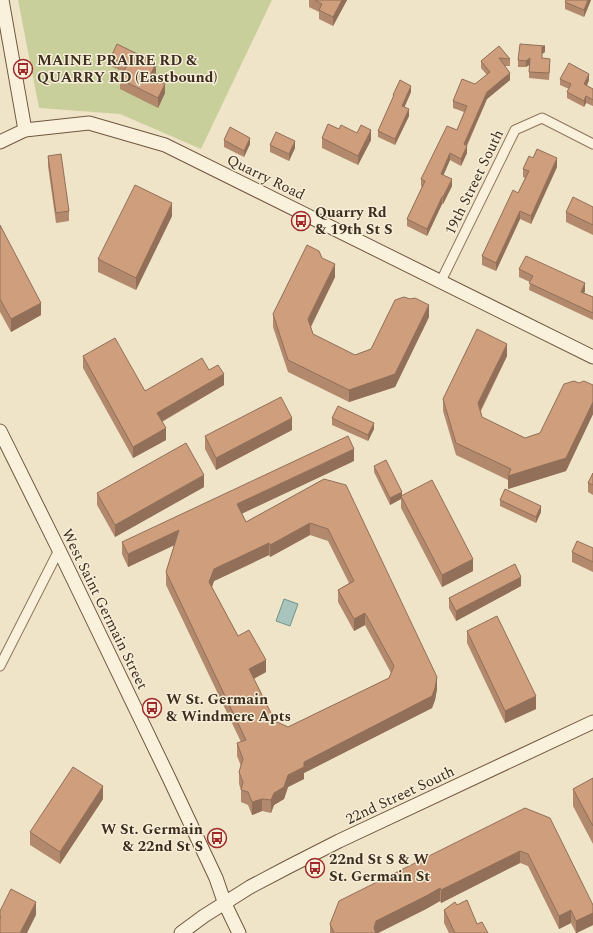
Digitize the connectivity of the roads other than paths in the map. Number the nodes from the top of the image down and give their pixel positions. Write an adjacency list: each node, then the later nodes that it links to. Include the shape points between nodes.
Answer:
1 (2, 0): 2 (street)
2 (25, 130): 3 (street, Quarry Road); 5 (street, Quarry Road, via 89,123 165,144)
3 (0, 142)
4 (593, 144): 5 (street, 19th Street South, via 542,118 515,130)
5 (440, 281): 6 (street, Quarry Road)
6 (593, 357)
7 (0, 431): 8 (street, West Saint Germain Street)
8 (59, 550): 9 (street); 11 (street, West Saint Germain Street, via 216,878)
9 (0, 666)
10 (593, 722): 11 (street, 22nd Street South, via 288,867)
11 (225, 904): 12 (street, 22nd Street South); 13 (street, West Saint Germain Street)
12 (181, 933)
13 (239, 933)

